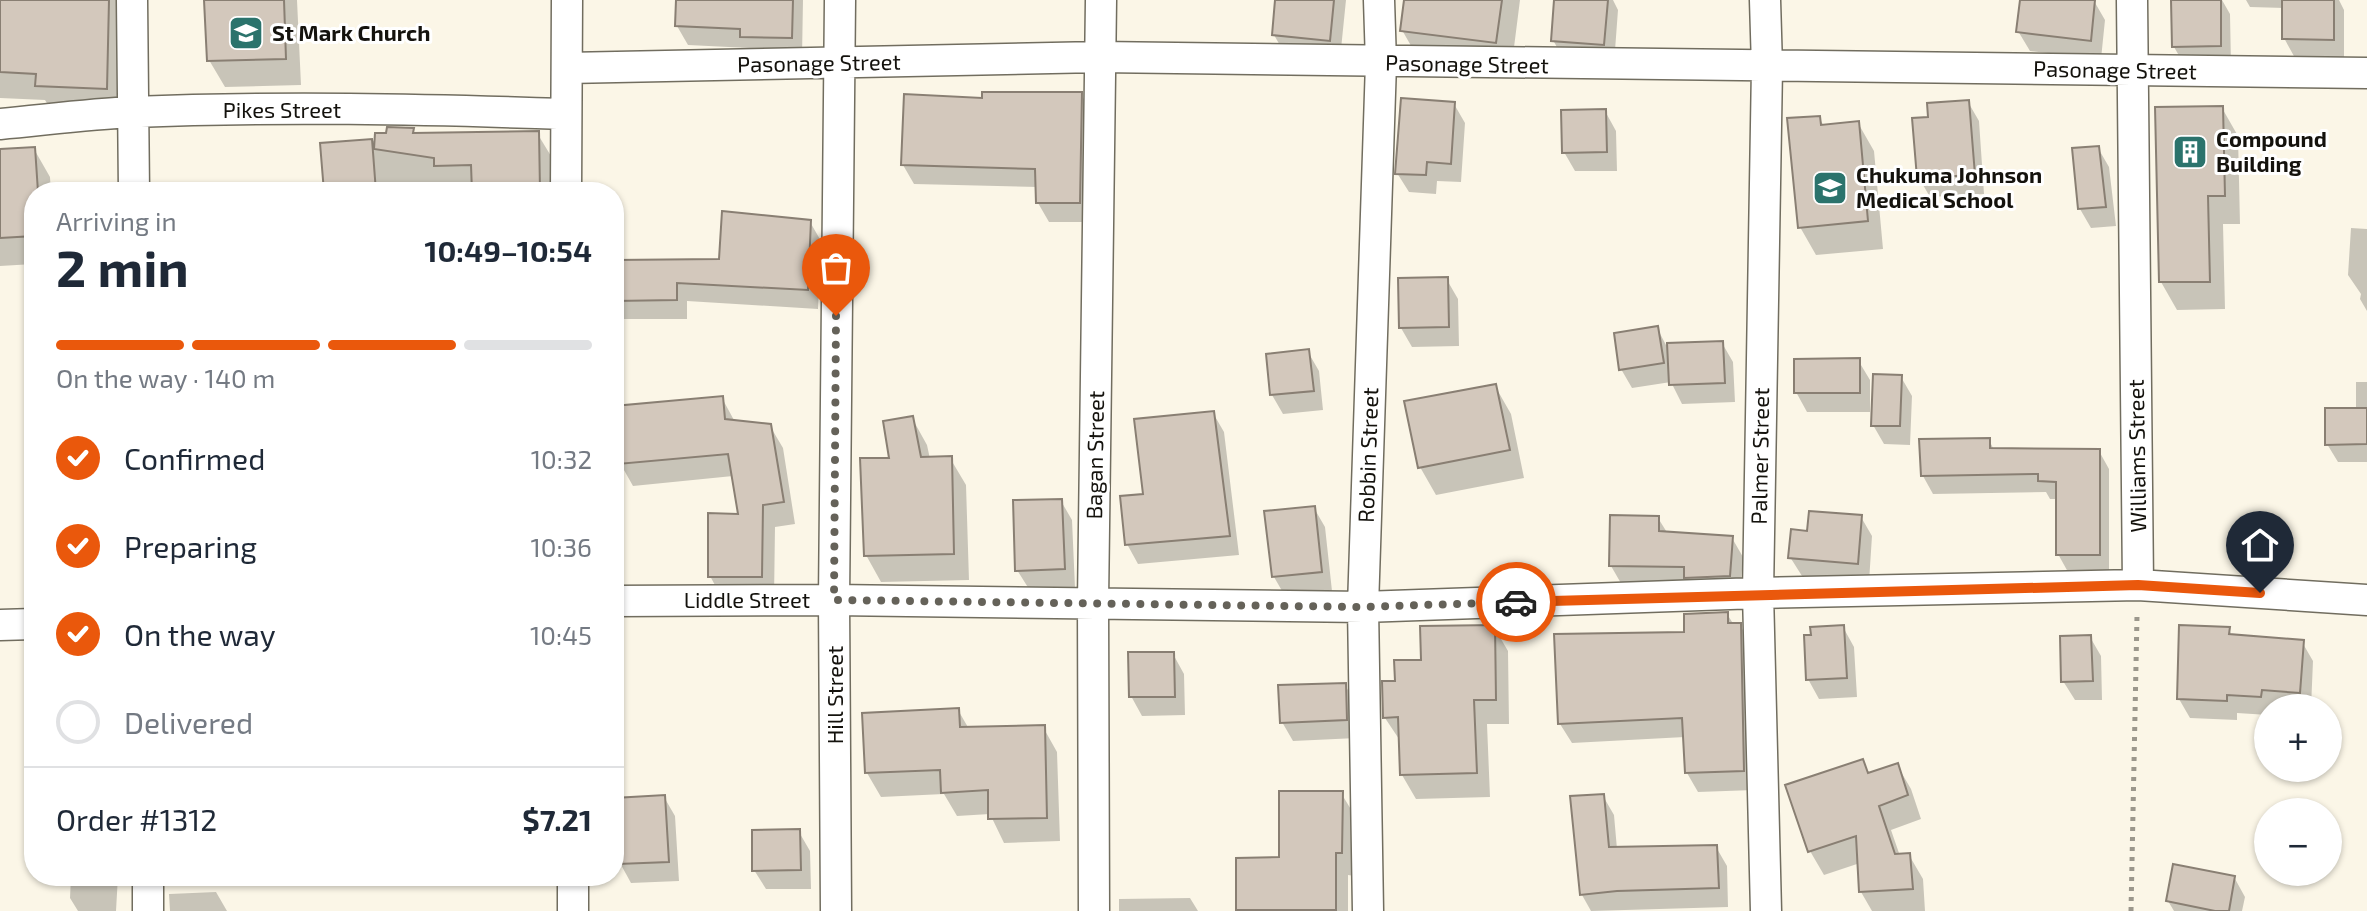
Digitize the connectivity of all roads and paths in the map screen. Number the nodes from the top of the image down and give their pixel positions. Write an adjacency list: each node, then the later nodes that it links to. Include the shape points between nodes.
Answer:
1 (132, 0): 15 (street)
2 (567, 0): 12 (street)
3 (840, 0): 9 (street, Hill Street)
4 (1101, 0): 8 (street, Bagan Street)
5 (1379, 0): 10 (street, Robbin Street)
6 (1765, 0): 11 (street, Palmer Street)
7 (2132, 0): 13 (street, Williams Street)
8 (1099, 57): 9 (street, Pasonage Street); 10 (street, Pasonage Street); 25 (street, Bagan Street)
9 (838, 63): 12 (street, Pasonage Street); 22 (street, Hill Street)
10 (1381, 63): 11 (street, Pasonage Street); 26 (street, Robbin Street)
11 (1767, 67): 13 (street, Pasonage Street); 21 (street, Palmer Street)
12 (567, 68): 16 (street)
13 (2133, 69): 14 (street, Pasonage Street); 20 (street, Williams Street)
14 (2367, 73)
15 (131, 112): 16 (street, Pikes Street, via 438,109); 17 (street, Pikes Street); 18 (street)
16 (565, 114): 19 (street)
17 (0, 124)
18 (134, 182)
19 (566, 182)
20 (2138, 585): 21 (street, Liddle Street); 23 (street, Liddle Street); 37 (path)
21 (1758, 593): 26 (street, Liddle Street); 36 (street, Palmer Street)
22 (834, 600): 24 (street, Liddle Street); 25 (street, Liddle Street); 33 (street, Hill Street)
23 (2367, 600)
24 (624, 601)
25 (1093, 602): 26 (street, Liddle Street); 34 (street, Bagan Street)
26 (1363, 607): 35 (street, Robbin Street)
27 (24, 624): 28 (street)
28 (0, 625)
29 (148, 886): 31 (street)
30 (573, 886): 32 (street)
31 (148, 911)
32 (573, 911)
33 (836, 911)
34 (1094, 911)
35 (1368, 911)
36 (1766, 911)
37 (2131, 911)

